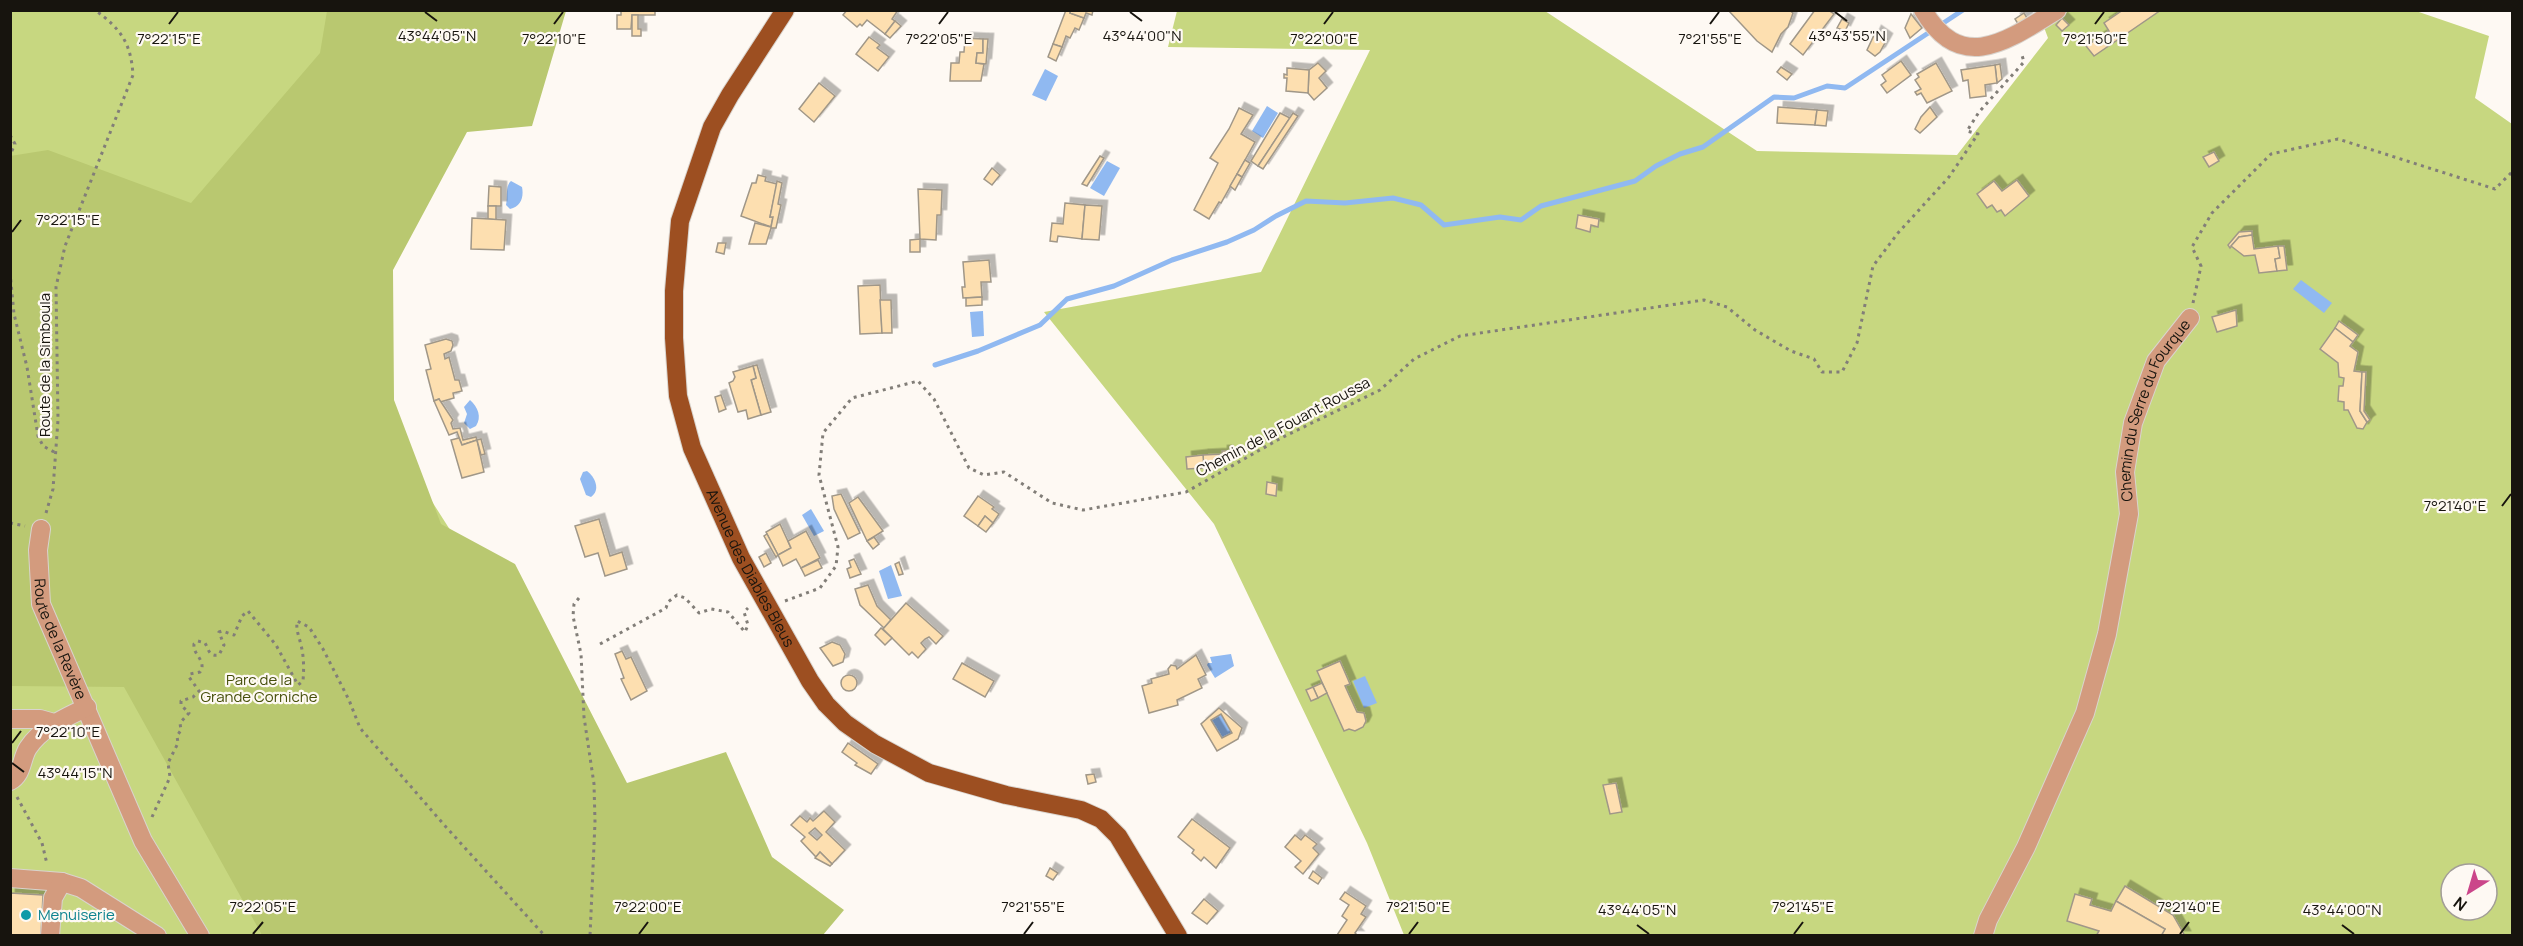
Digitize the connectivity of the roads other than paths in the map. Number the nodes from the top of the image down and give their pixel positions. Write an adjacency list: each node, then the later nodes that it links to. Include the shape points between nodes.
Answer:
1 (785, 10): 15 (main road, Avenue des Diables Bleus, via 712,127 680,221 674,338 678,396 692,448 741,558 826,704 875,744 929,773 1006,795 1081,810 1101,819 1118,836)
2 (2056, 11): 3 (street, via 1995,44 1964,48 1941,35)
3 (1925, 15)
4 (2190, 318): 16 (street, Chemin du Serre du Fourque, via 2156,361 2133,423 2125,472 2129,514 2107,634 2085,713)
5 (40, 529): 6 (street, Route de la Revère, via 41,604)
6 (87, 707): 8 (street); 14 (street, Route de la Revère, via 143,841)
7 (10, 719): 8 (street)
8 (54, 723): 9 (street, via 27,750 20,772)
9 (12, 781)
10 (10, 878): 11 (street)
11 (55, 881): 12 (street); 13 (street, via 81,888)
12 (50, 936)
13 (157, 936)
14 (200, 936)
15 (1178, 936)
16 (1983, 936)

